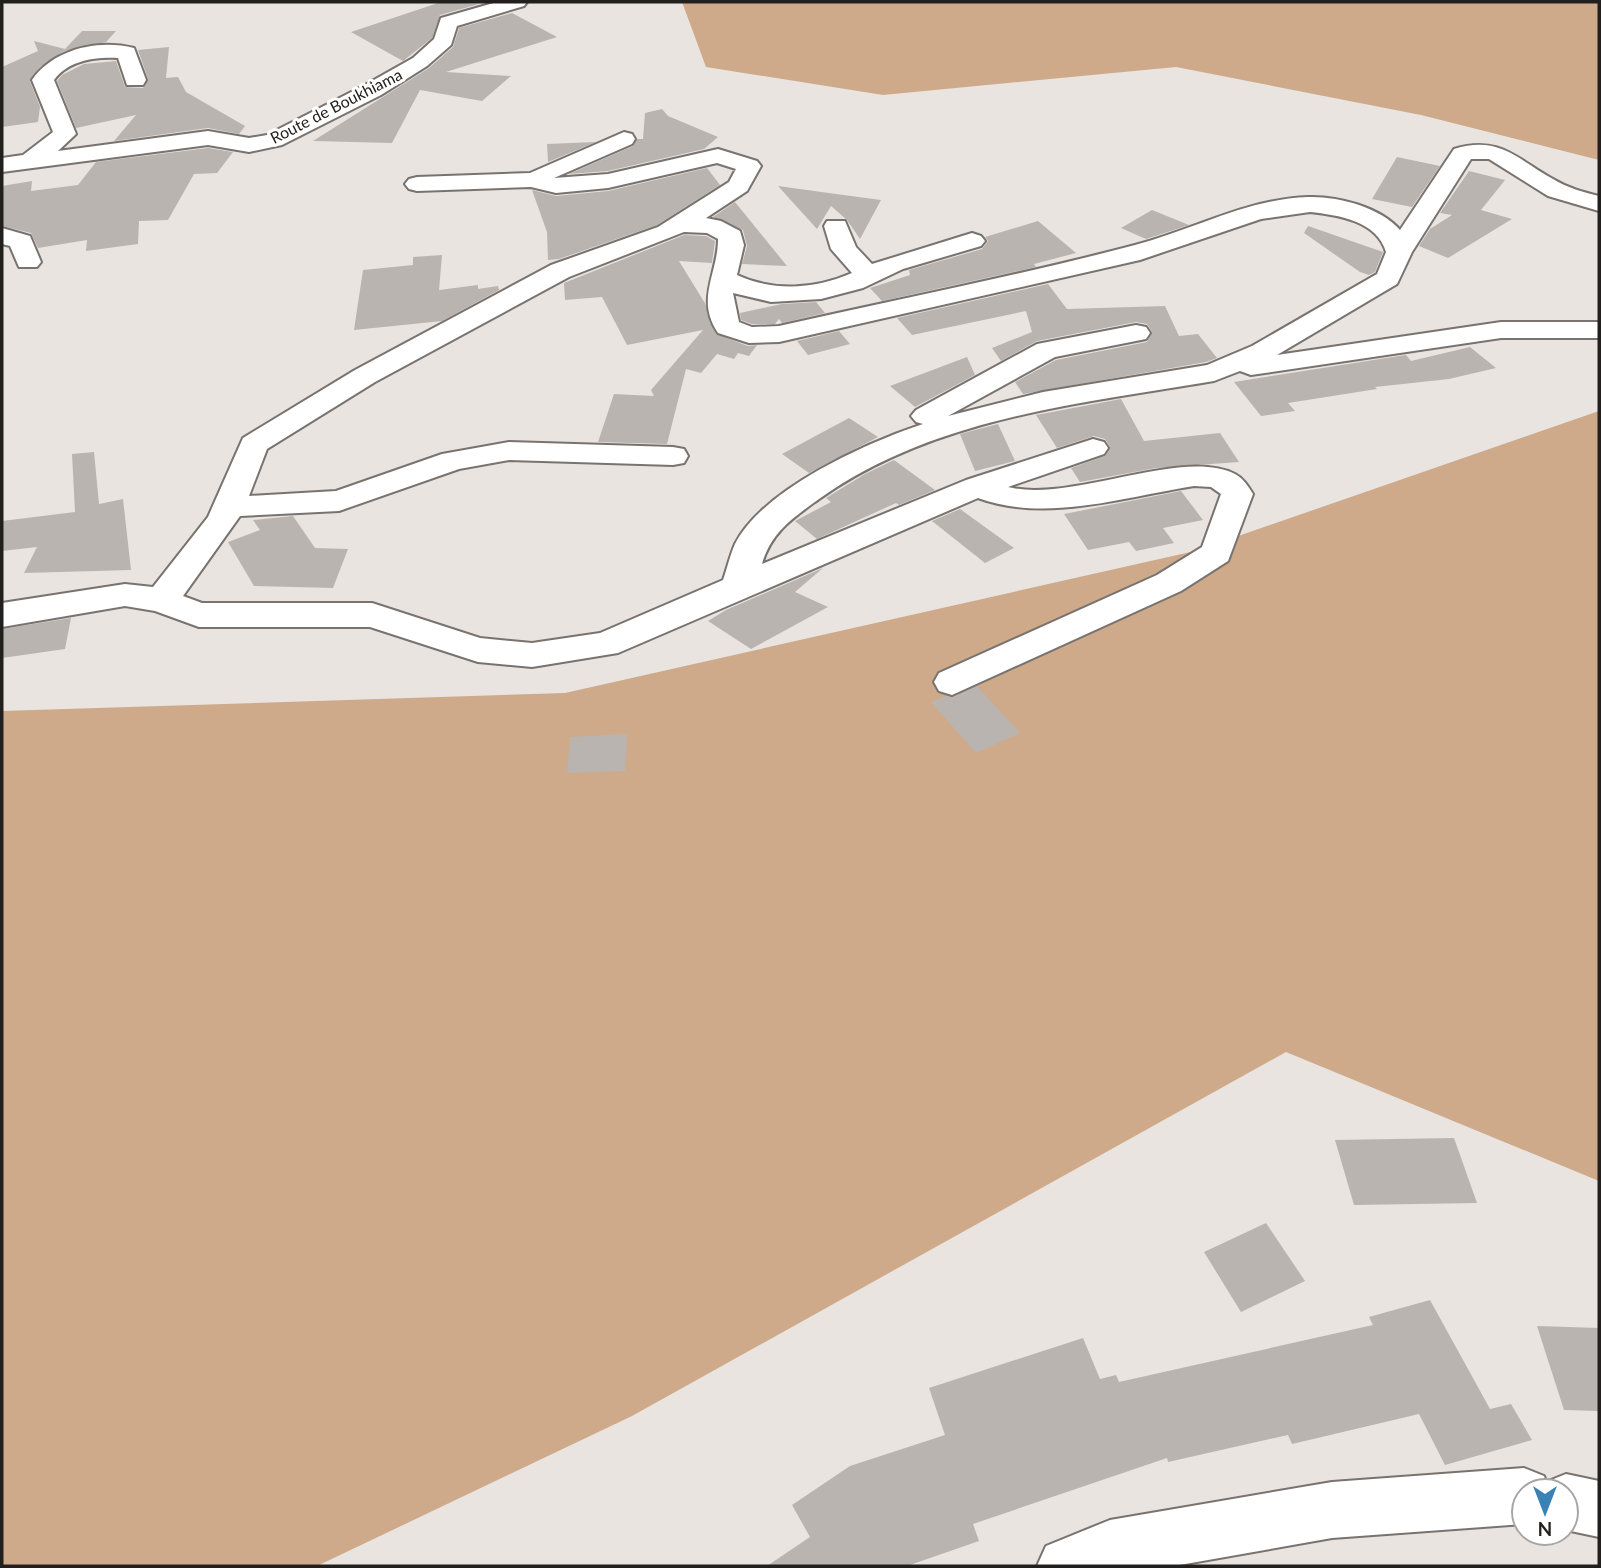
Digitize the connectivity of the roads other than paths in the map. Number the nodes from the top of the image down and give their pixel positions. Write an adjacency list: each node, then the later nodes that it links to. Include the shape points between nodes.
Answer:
1 (517, 2): 4 (street, Route de Boukhiama, via 448,22 444,41 420,62 274,140 249,145 208,138)
2 (135, 80): 4 (street, via 127,52 109,50 67,60 49,70 43,80 65,134)
3 (624, 139): 6 (street)
4 (31, 160): 5 (street, Route de Boukhiama)
5 (2, 165)
6 (531, 180): 7 (street); 9 (street, via 556,186 608,181 718,156 749,166 739,186)
7 (417, 184)
8 (1599, 204): 13 (street, via 1552,189 1496,154 1468,150)
9 (680, 224): 16 (street, via 712,226 731,236 733,249); 24 (street, via 560,271 498,303 254,444)
10 (836, 226): 15 (street, via 844,249)
11 (2, 236): 14 (street, via 21,241)
12 (972, 241): 15 (street)
13 (1399, 252): 16 (street, via 1390,232 1361,215 1326,204 1296,203 1140,252 779,334 749,335 727,327 719,303); 19 (street, via 1388,278 1262,352)
14 (28, 262)
15 (869, 276): 16 (street, via 809,293 763,295)
16 (723, 279)
17 (1599, 330): 19 (street, via 1501,330)
18 (1136, 333): 20 (street, via 1047,350 922,418)
19 (1214, 372): 20 (street, via 1019,407)
20 (892, 444): 25 (street, via 825,480 771,518 751,545)
21 (1093, 448): 23 (street)
22 (673, 456): 24 (street, via 509,451 453,461 339,501)
23 (977, 487): 25 (street); 28 (street, via 1008,498 1044,500 1218,477 1230,483 1237,494 1216,553 1169,583)
24 (229, 507): 26 (street)
25 (738, 587): 26 (street, via 606,644 533,655 478,650 372,615 199,615)
26 (161, 600): 27 (street, via 125,595)
27 (2, 615)
28 (952, 682)
29 (1510, 1497): 32 (street, via 1332,1510 1111,1549)
30 (1580, 1505): 31 (street)
31 (1599, 1509)
32 (1066, 1566)

